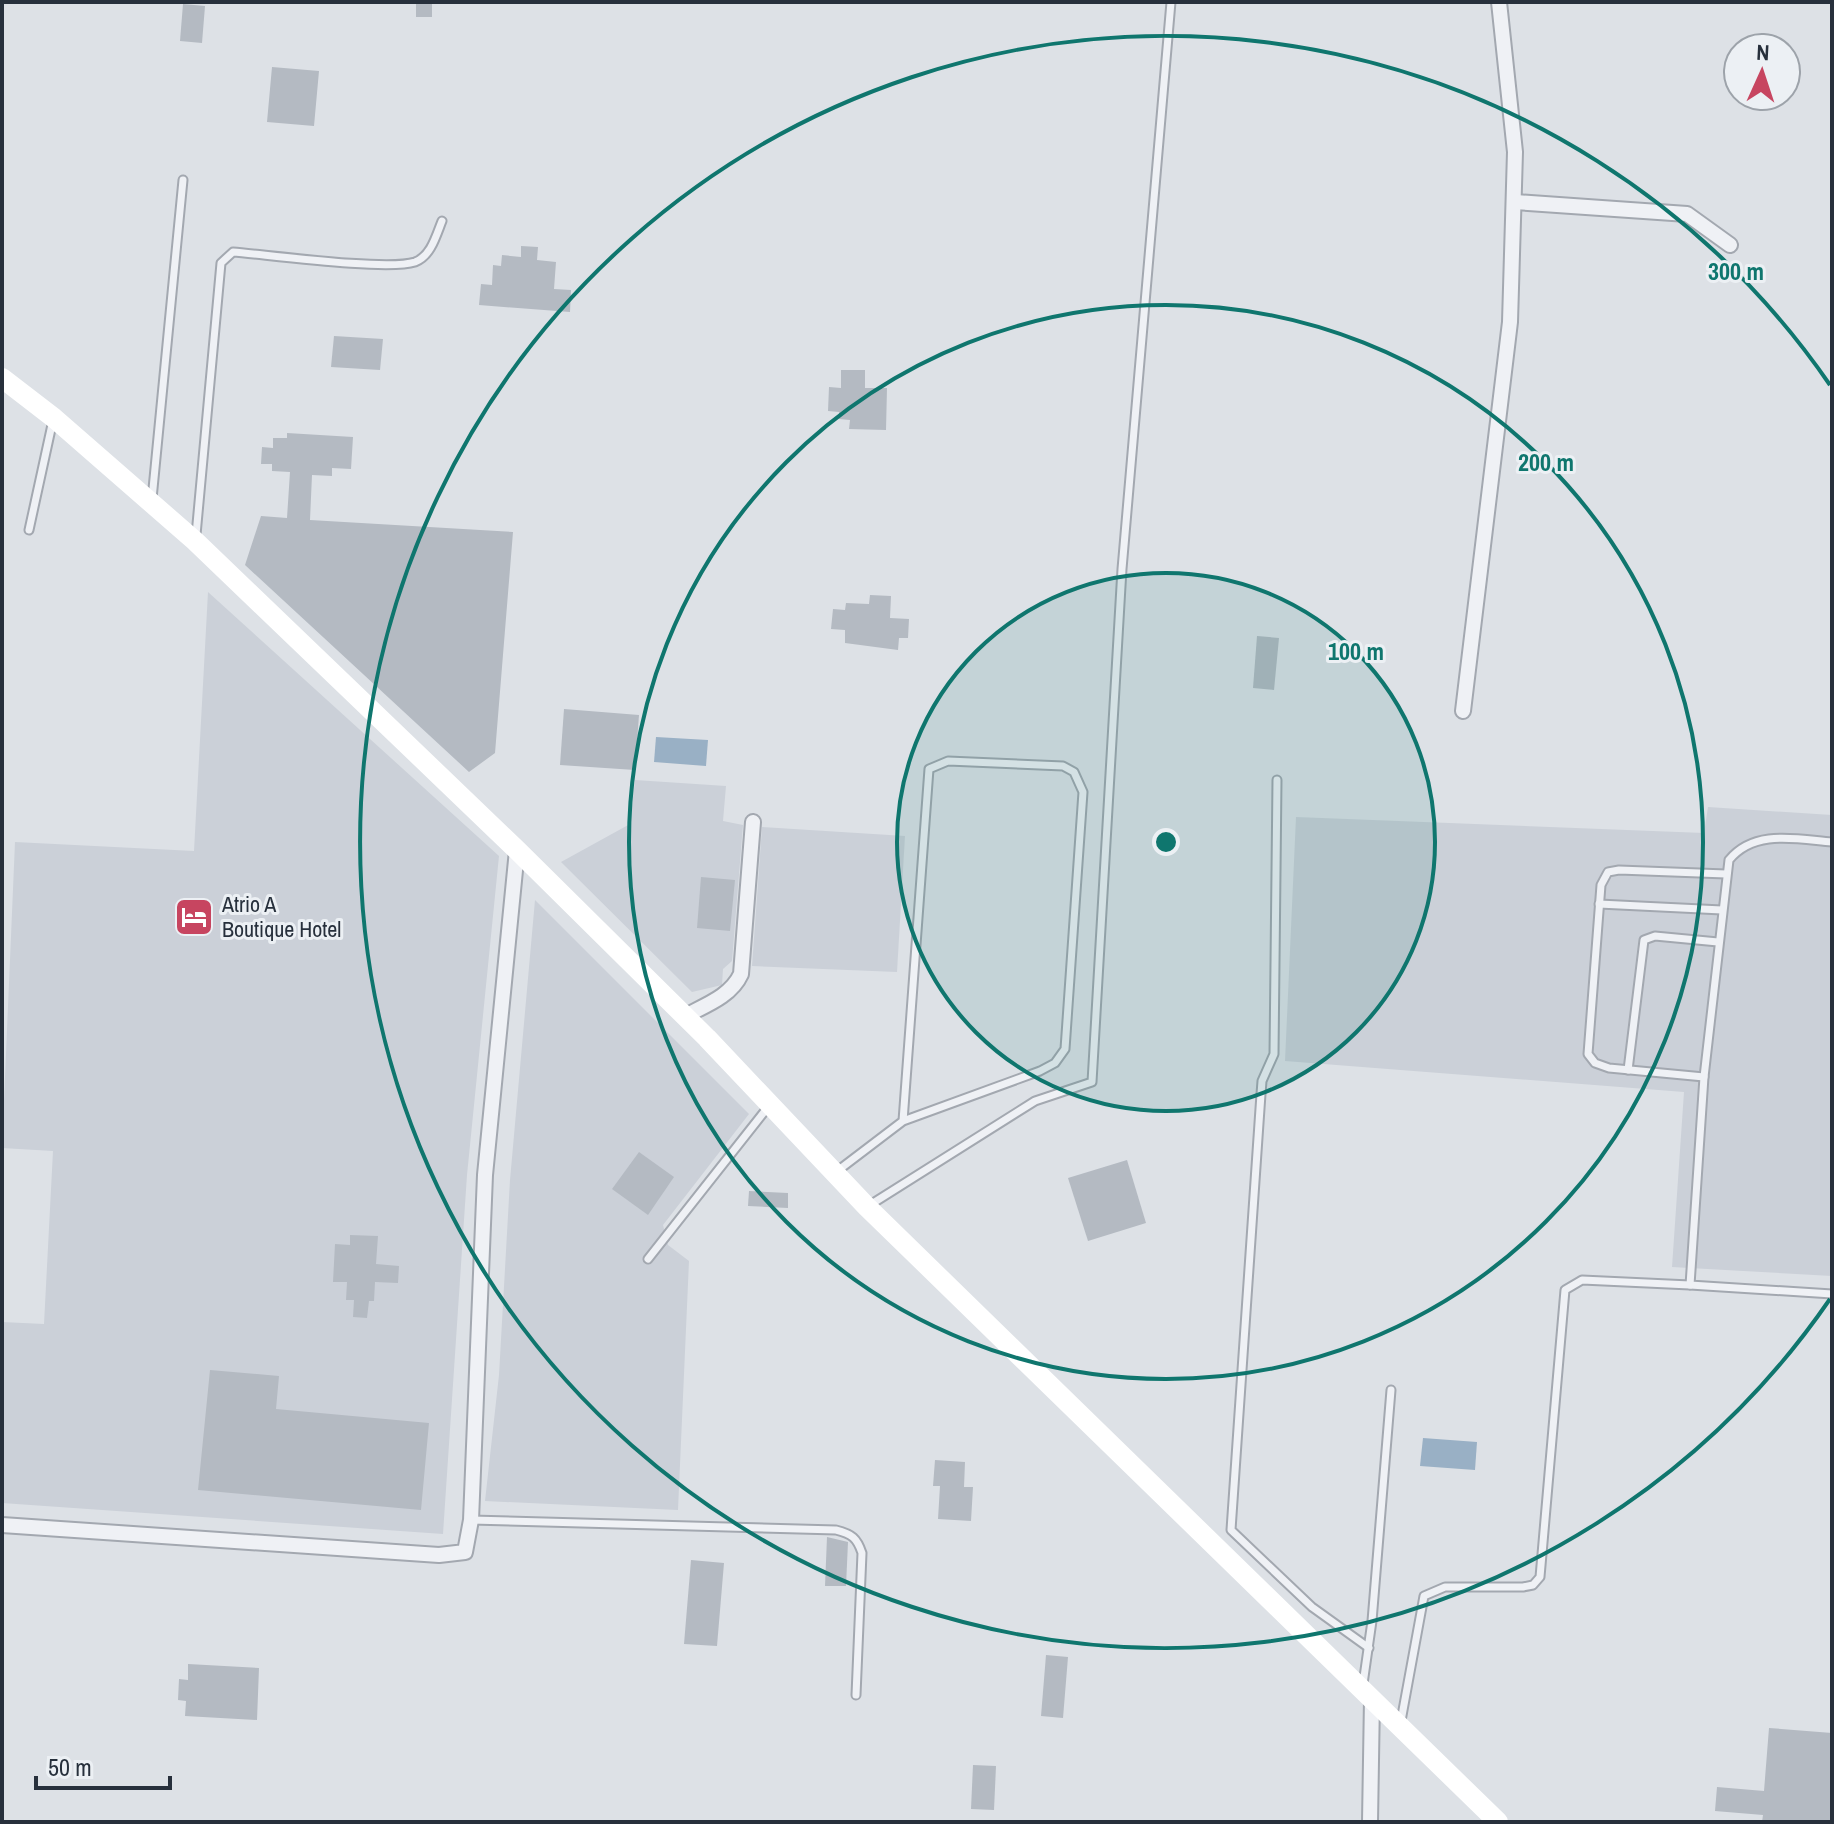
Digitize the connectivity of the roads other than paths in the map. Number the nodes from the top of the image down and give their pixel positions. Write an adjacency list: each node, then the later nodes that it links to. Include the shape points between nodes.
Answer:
1 (1171, 2): 27 (lane, via 1122,569 1092,1082 1035,1101)
2 (1499, 2): 4 (street)
3 (183, 180): 9 (lane)
4 (1515, 202): 6 (street, via 1687,214); 12 (street, via 1503,395)
5 (442, 221): 11 (lane, via 431,248 415,262 233,252 225,256)
6 (1730, 245)
7 (2, 378): 8 (main road)
8 (54, 418): 9 (main road); 10 (lane)
9 (152, 502): 11 (main road)
10 (29, 530)
11 (195, 541): 16 (main road)
12 (1463, 711)
13 (1277, 780): 34 (lane, via 1274,1054 1262,1081 1231,1530 1312,1607)
14 (753, 822): 21 (street, via 741,974 726,994)
15 (1832, 842): 17 (lane, via 1754,840 1729,860)
16 (517, 850): 21 (main road); 32 (street, via 485,1175)
17 (1726, 874): 18 (lane, via 1619,870 1603,877); 19 (lane)
18 (1599, 904): 19 (lane); 22 (lane, via 1588,1054 1595,1063)
19 (1722, 910): 20 (lane)
20 (1718, 942): 22 (lane, via 1655,936 1644,940); 23 (lane)
21 (685, 1016): 24 (main road)
22 (1628, 1070): 23 (lane)
23 (1704, 1077): 29 (lane)
24 (769, 1105): 26 (main road); 28 (lane)
25 (903, 1121): 25 (lane, via 1040,1071 1065,1049 1083,792 1074,772 1063,766 948,761 929,769); 26 (lane)
26 (835, 1173): 27 (main road)
27 (867, 1207): 35 (main road)
28 (648, 1259)
29 (1690, 1285): 30 (lane); 37 (lane, via 1582,1280 1565,1290 1540,1577 1523,1587 1445,1587 1424,1596)
30 (1832, 1294)
31 (1391, 1390): 34 (lane)
32 (471, 1520): 33 (street, via 465,1552 439,1555); 36 (lane, via 849,1533 862,1553)
33 (2, 1525)
34 (1369, 1648): 35 (lane)
35 (1367, 1693): 37 (main road); 39 (street)
36 (856, 1695)
37 (1401, 1723): 38 (main road)
38 (1477, 1799): 40 (street); 41 (main road)
39 (1370, 1822)
40 (1477, 1822)
41 (1498, 1822)

